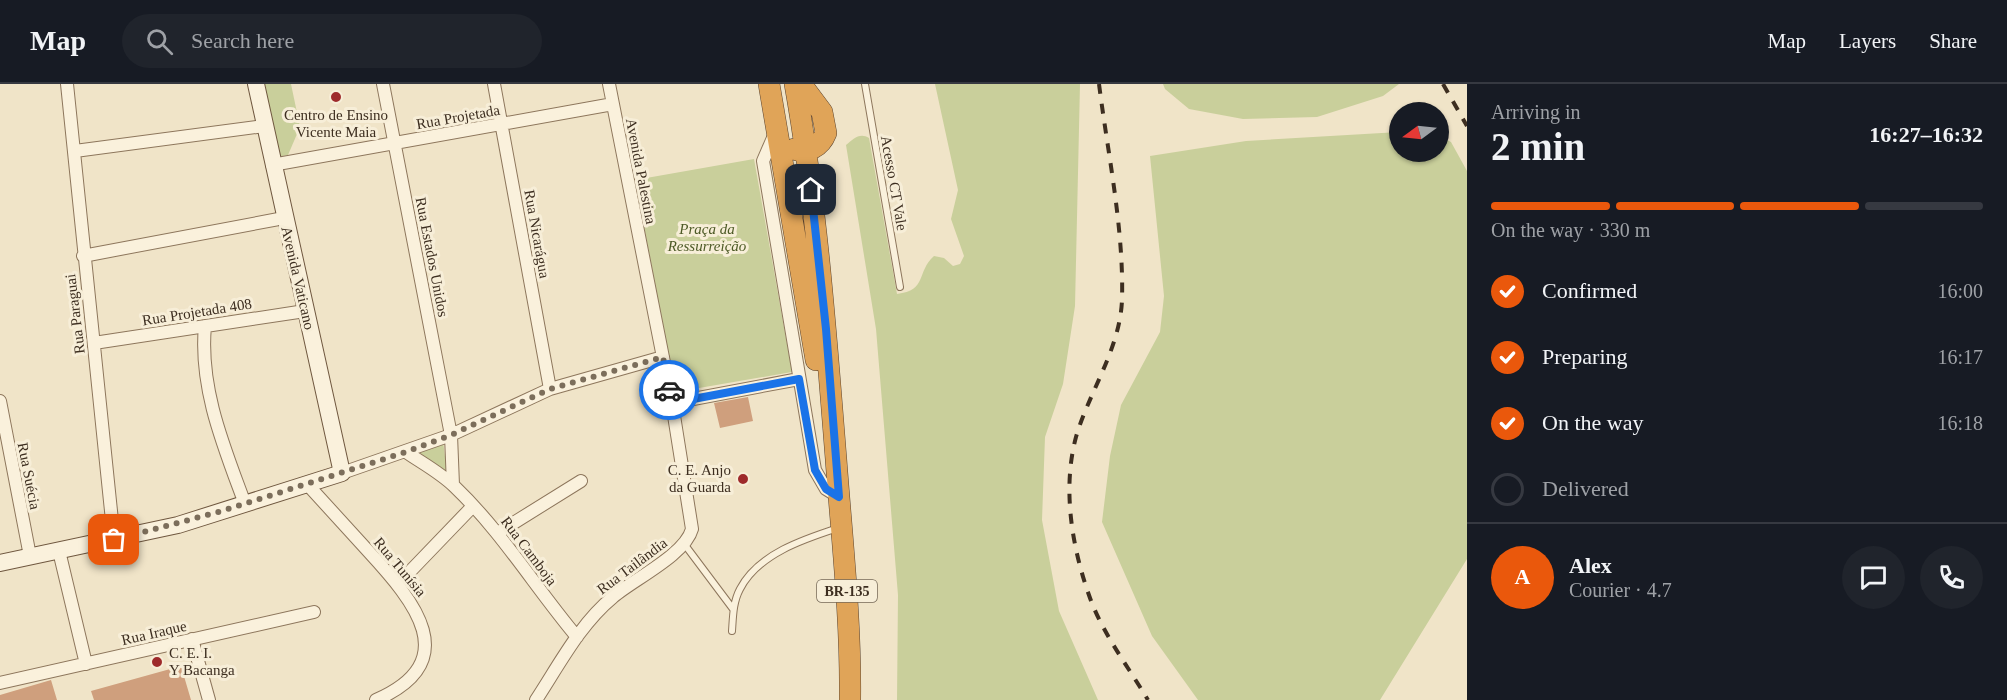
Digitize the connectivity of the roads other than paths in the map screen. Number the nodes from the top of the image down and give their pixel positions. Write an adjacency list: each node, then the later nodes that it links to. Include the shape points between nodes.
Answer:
1 (67, 84): 16 (street, Rua Paraguai)
2 (256, 84): 13 (street, Avenida Vaticano)
3 (383, 84): 15 (street, Rua Estados Unidos)
4 (494, 84): 12 (street, Rua Nicarágua)
5 (609, 84): 11 (street, Avenida Palestina)
6 (769, 84): 14 (highway, BR-135)
7 (775, 84): 17 (highway, via 784,137 796,150)
8 (795, 84): 17 (highway, BR-135)
9 (801, 84): 17 (highway, via 822,112 826,126 824,139)
10 (865, 84): 21 (lane, Acesso CT Vale)
11 (613, 104): 12 (street, Rua Projetada); 25 (street, Avenida Palestina)
12 (502, 124): 15 (street, Rua Projetada); 27 (street, Rua Nicarágua)
13 (264, 126): 16 (street); 18 (street, Avenida Vaticano)
14 (777, 130): 26 (street, via 763,161); 36 (highway, BR-135)
15 (394, 142): 18 (street, Rua Projetada); 30 (street, Rua Estados Unidos)
16 (75, 151): 20 (street, Rua Paraguai)
17 (806, 151): 36 (highway, BR-135, via 826,329)
18 (272, 165): 19 (street, Avenida Vaticano)
19 (284, 218): 20 (street); 22 (street, Avenida Vaticano)
20 (83, 256): 24 (street, Rua Paraguai)
21 (900, 287)
22 (305, 311): 23 (street, Rua Projetada 408); 32 (street, Avenida Vaticano)
23 (205, 326): 24 (street, Rua Projetada 408); 37 (street, via 209,393)
24 (94, 344): 41 (street, Rua Paraguai)
25 (663, 357): 27 (street); 29 (street, Avenida Palestina)
26 (799, 379): 29 (street); 36 (street, via 815,470 826,489)
27 (550, 389): 30 (street)
28 (0, 401): 44 (street, Rua Suécia)
29 (672, 403): 42 (street, Avenida Palestina, via 693,522)
30 (451, 435): 31 (street); 35 (street)
31 (406, 452): 32 (street); 35 (street, Rua Camboja)
32 (342, 472): 34 (street)
33 (581, 481): 40 (street)
34 (307, 484): 37 (street); 46 (street, Rua Tunísia)
35 (453, 485): 38 (street, Rua Camboja)
36 (838, 489): 39 (highway, BR-135)
37 (244, 504): 41 (street)
38 (473, 506): 40 (street, Rua Camboja); 46 (street)
39 (841, 527): 47 (lane, via 800,540 768,560 746,580); 57 (highway, BR-135)
40 (499, 532): 50 (street, Rua Camboja)
41 (114, 540): 43 (street)
42 (685, 545): 47 (lane); 50 (street, Rua Tailândia, via 614,596)
43 (59, 551): 44 (street); 52 (street)
44 (30, 556): 45 (street)
45 (0, 563)
46 (398, 584): 55 (street, Rua Tunísia, via 416,609 425,647 411,677)
47 (733, 609): 49 (lane)
48 (314, 612): 51 (street, Rua Iraque)
49 (732, 631)
50 (577, 637): 56 (street, Rua Tailândia)
51 (192, 639): 52 (street, Rua Iraque); 54 (street)
52 (86, 664): 53 (street, Rua Iraque)
53 (0, 684)
54 (209, 700)
55 (376, 700)
56 (536, 700)
57 (850, 700)

